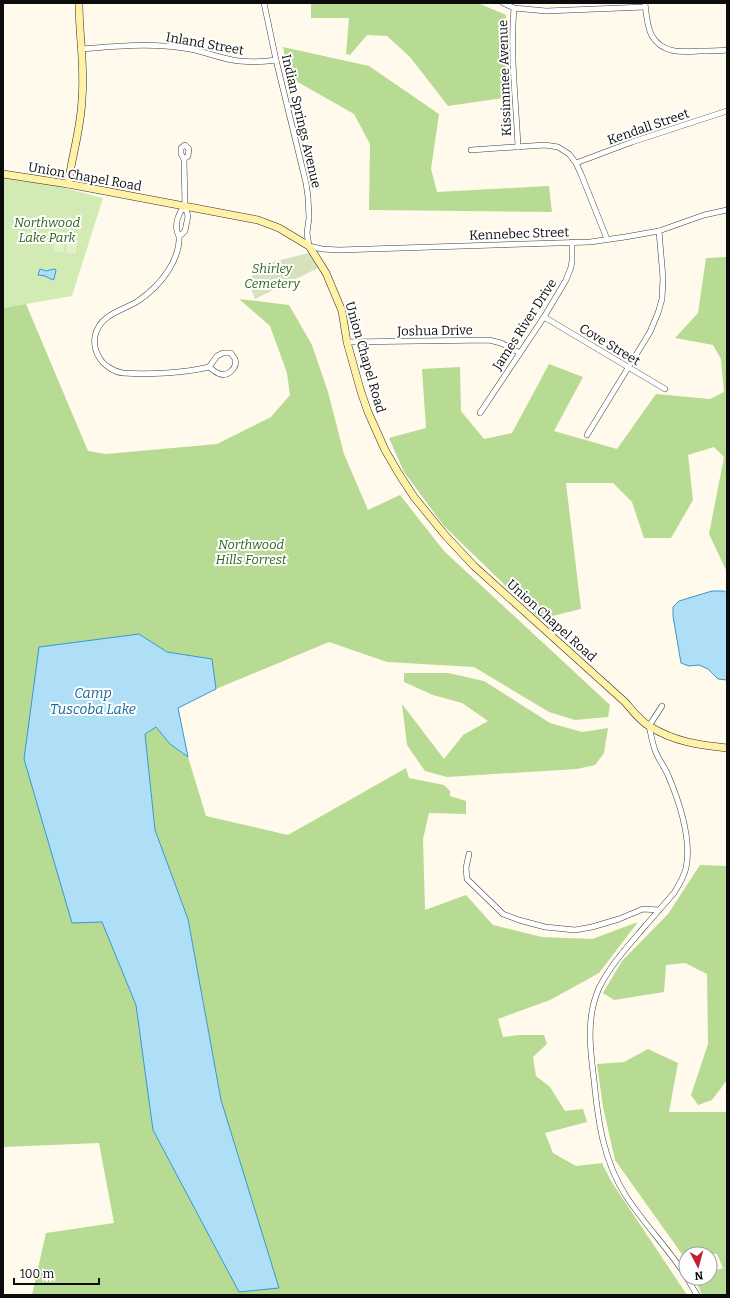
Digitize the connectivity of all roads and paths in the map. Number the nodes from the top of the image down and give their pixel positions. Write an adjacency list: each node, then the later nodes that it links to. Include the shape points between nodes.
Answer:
1 (79, 3): 6 (street)
2 (264, 3): 8 (street, Indian Springs Avenue)
3 (503, 3): 5 (street)
4 (645, 5): 5 (street, via 546,11); 7 (street, via 649,30 667,50)
5 (514, 8): 10 (street, Kissimmee Avenue, via 513,73)
6 (82, 49): 8 (street, Inland Street, via 171,46 239,61); 15 (street, via 80,119)
7 (727, 50)
8 (276, 60): 22 (street, Indian Springs Avenue, via 308,197)
9 (727, 111): 13 (street, Kendall Street)
10 (518, 147): 11 (street); 13 (street, via 558,147 569,154)
11 (471, 150)
12 (184, 159): 16 (street)
13 (576, 163): 20 (street)
14 (3, 174): 15 (street, Union Chapel Road)
15 (68, 184): 16 (street, Union Chapel Road)
16 (185, 206): 19 (street, via 180,212 177,229); 19 (street, via 188,216 185,231); 22 (street, Union Chapel Road, via 258,220 279,228)
17 (727, 210): 18 (street, Kennebec Street, via 704,215)
18 (659, 231): 20 (street, Kennebec Street); 27 (street, via 662,299 653,326)
19 (179, 237): 26 (street, via 172,265 160,282 150,292 114,313 99,326 95,339 96,353 118,373 172,372)
20 (607, 240): 21 (street, Kennebec Street)
21 (572, 242): 22 (street, Kennebec Street, via 339,250); 23 (street, James River Drive, via 571,267)
22 (309, 246): 24 (street, Union Chapel Road, via 326,273 337,298)
23 (544, 318): 25 (street, James River Drive); 27 (street, Cove Street)
24 (347, 342): 25 (street, Joshua Drive, via 488,340 501,343); 32 (street, Union Chapel Road, via 373,425 399,474 419,503 474,566)
25 (520, 353): 29 (street, James River Drive)
26 (209, 367): 26 (street, via 219,374 225,374 235,366 235,359 231,353 223,353 217,356)
27 (628, 367): 28 (street, Cove Street); 30 (street)
28 (665, 389)
29 (480, 413)
30 (587, 435)
31 (662, 706): 32 (street)
32 (649, 726): 33 (street, Union Chapel Road, via 691,744); 35 (street, via 655,751 675,793 688,848 686,868 681,881)
33 (727, 748)
34 (469, 854): 35 (street, via 467,879 503,914 519,920 575,930 619,919 643,909)
35 (659, 910): 36 (street, via 619,956 600,987 591,1014 591,1054 598,1118 610,1165 626,1196)
36 (678, 1265)
37 (692, 1286): 38 (street)
38 (697, 1295)

